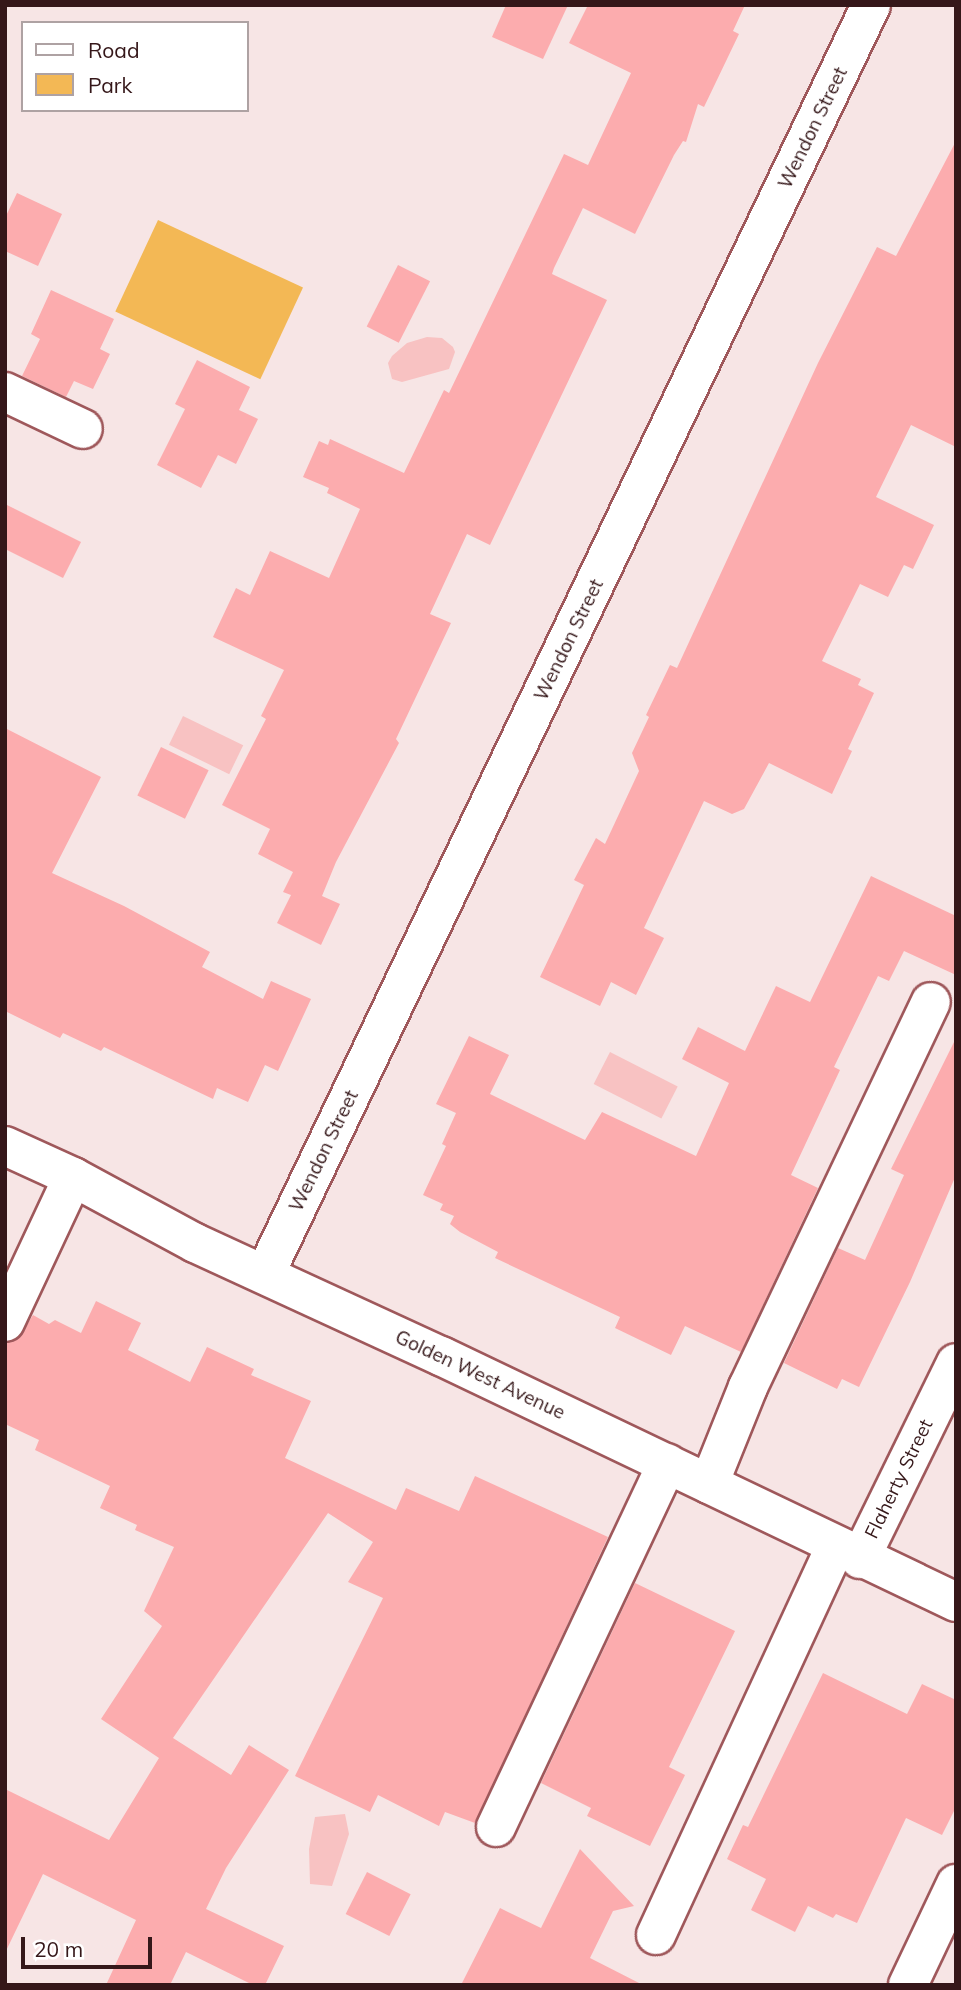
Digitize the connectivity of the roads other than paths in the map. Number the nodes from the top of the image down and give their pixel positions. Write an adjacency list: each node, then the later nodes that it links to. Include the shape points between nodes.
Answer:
1 (871, 5): 7 (street, Wendon Street)
2 (5, 392): 3 (street)
3 (83, 429)
4 (932, 1002): 11 (street, via 748,1387)
5 (5, 1146): 6 (street, Golden West Avenue)
6 (73, 1177): 7 (street, Golden West Avenue, via 195,1243); 8 (street)
7 (265, 1274): 10 (street, Golden West Avenue)
8 (5, 1322)
9 (956, 1363): 12 (street, Flaherty Street)
10 (667, 1463): 11 (street, Golden West Avenue); 14 (street)
11 (709, 1484): 12 (street, Golden West Avenue)
12 (848, 1552): 13 (street, Golden West Avenue); 16 (street, Flaherty Street)
13 (956, 1602)
14 (496, 1827)
15 (956, 1884): 17 (street)
16 (656, 1935)
17 (908, 1985)

